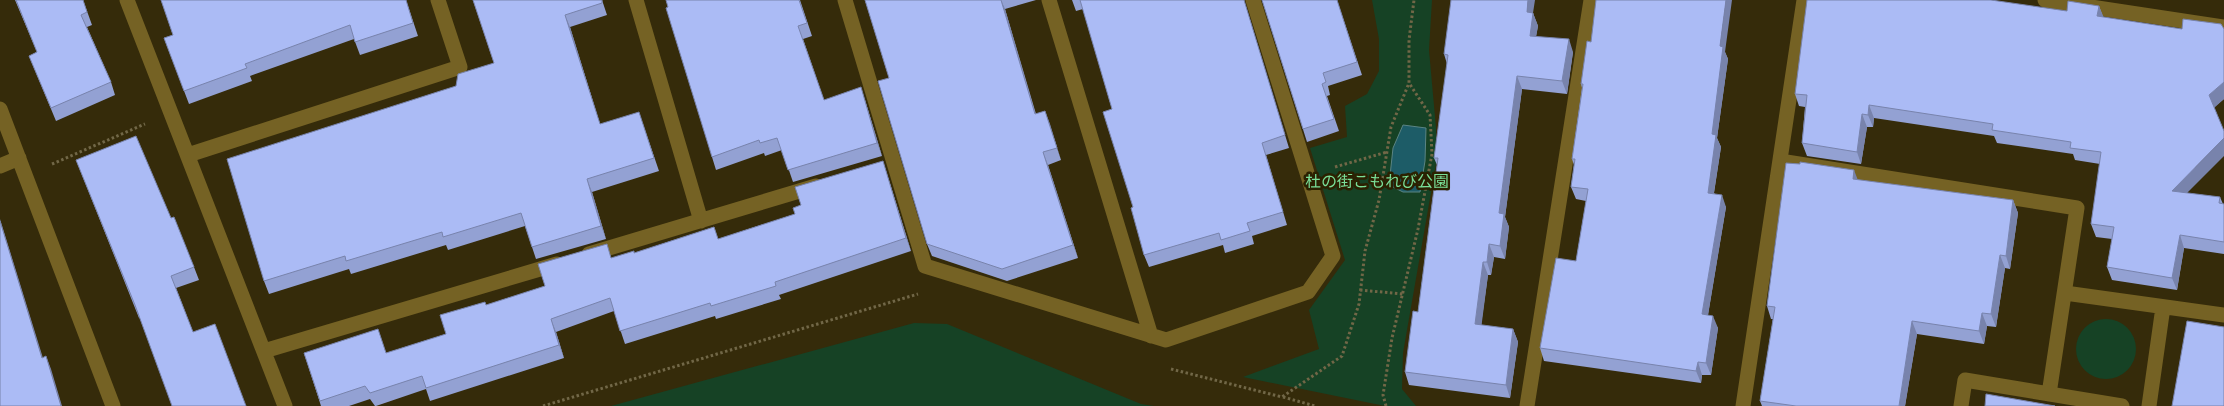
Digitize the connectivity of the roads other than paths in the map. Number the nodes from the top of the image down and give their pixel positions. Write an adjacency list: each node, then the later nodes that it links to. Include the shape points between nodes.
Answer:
1 (127, 0): 12 (street)
2 (438, 0): 12 (street, via 460,67)
3 (636, 0): 19 (street)
4 (845, 0): 15 (street)
5 (1049, 0): 23 (street)
6 (1253, 0): 23 (street, via 1332,256 1308,292 1166,340)
7 (1590, 0): 28 (street)
8 (1804, 0): 14 (street)
9 (2045, 0): 10 (street)
10 (2224, 27)
11 (0, 109): 13 (street)
12 (188, 155): 24 (street)
13 (19, 158): 16 (street); 26 (street)
14 (1780, 161): 20 (street, via 2077,208); 29 (street)
15 (894, 162): 17 (street); 23 (street, via 925,266)
16 (0, 166)
17 (875, 168)
18 (829, 182): 19 (street)
19 (701, 221): 24 (street)
20 (2065, 293): 21 (street); 25 (street)
21 (2163, 307): 22 (street); 32 (street)
22 (2224, 315)
23 (1151, 336)
24 (264, 351): 27 (street)
25 (2049, 394): 30 (street, via 1965,380); 31 (street)
26 (113, 406)
27 (284, 406)
28 (1527, 406)
29 (1743, 406)
30 (1961, 406)
31 (2122, 406)
32 (2150, 406)

